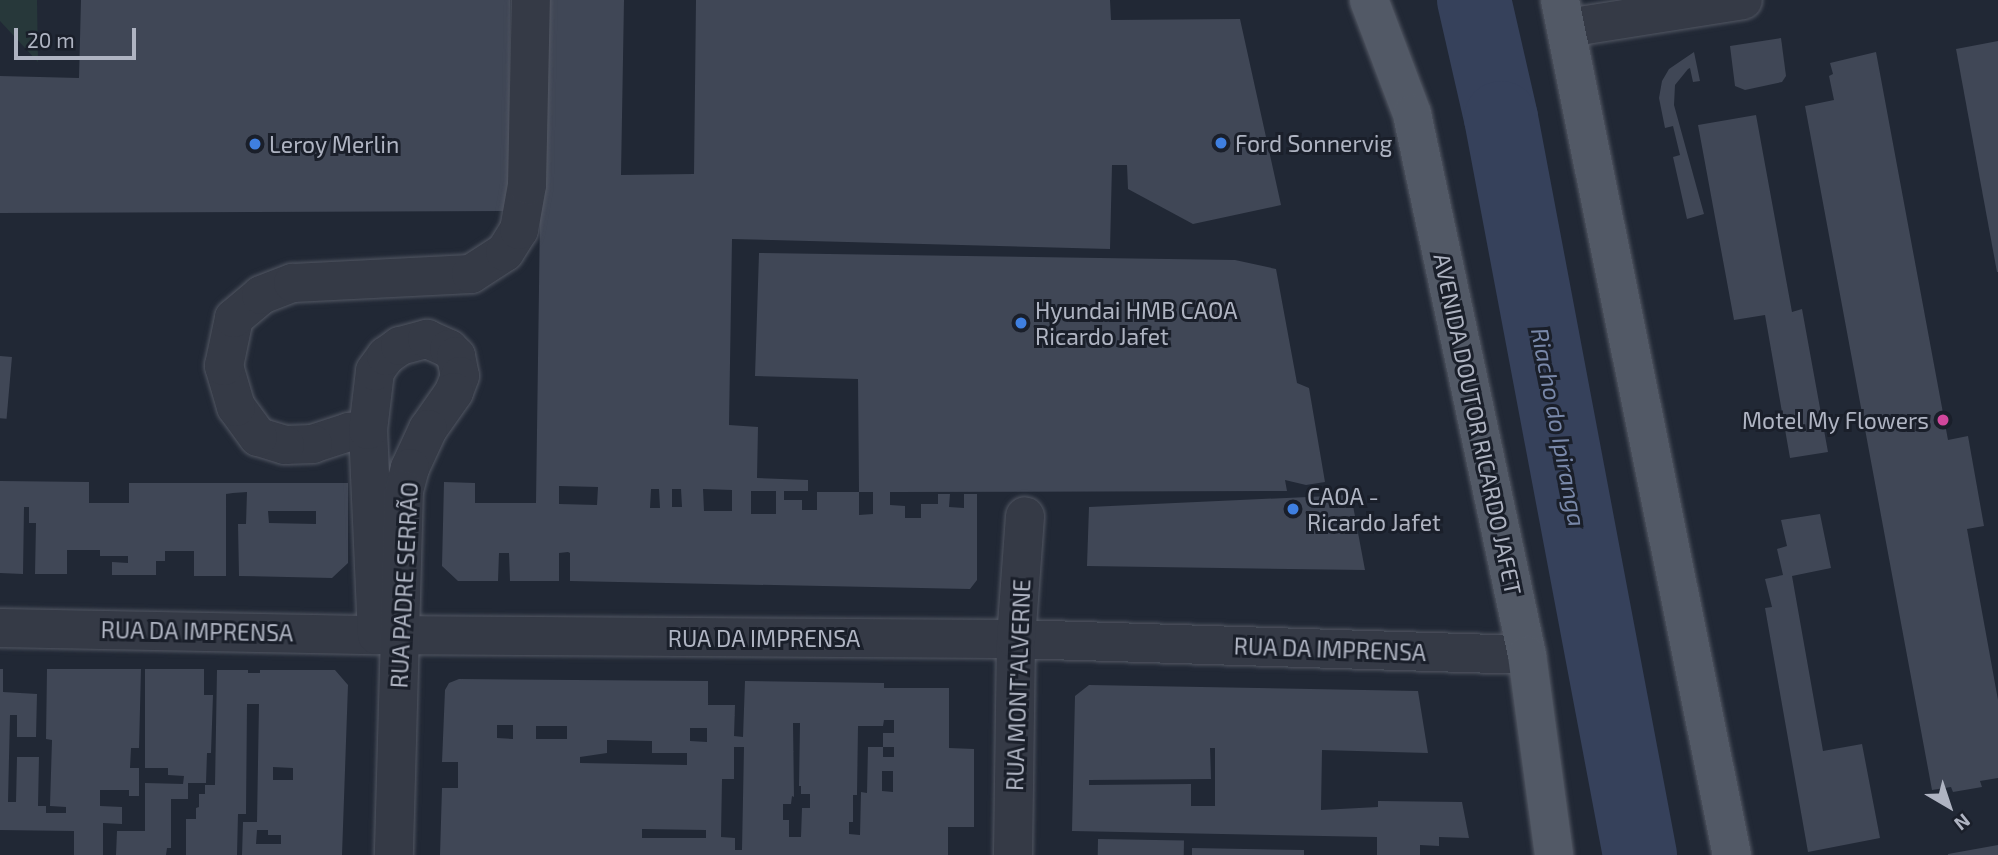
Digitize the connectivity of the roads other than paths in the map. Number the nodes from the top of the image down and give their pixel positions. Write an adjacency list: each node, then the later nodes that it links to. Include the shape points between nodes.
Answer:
1 (531, 0): 5 (street, via 527,185 519,230 505,252 471,274 293,283 261,295 234,318 225,366 236,407 258,437 285,445 313,444)
2 (1369, 0): 10 (main road, AVENIDA DOUTOR RICARDO JAFET, via 1412,114)
3 (1742, 0): 4 (street)
4 (1564, 14): 14 (main road)
5 (368, 430): 8 (street, RUA PADRE SERRÃO); 8 (street, RUA PADRE SERRÃO, via 375,371 386,356 427,339 456,356 460,376 454,392 428,429 404,491 399,581)
6 (1025, 516): 9 (street, RUA MONT'ALVERNE)
7 (0, 628): 8 (street, RUA DA IMPRENSA)
8 (389, 635): 9 (street, RUA DA IMPRENSA); 11 (street, RUA PADRE SERRÃO)
9 (1016, 639): 10 (street, RUA DA IMPRENSA); 12 (street, RUA MONT'ALVERNE)
10 (1527, 654): 13 (main road, AVENIDA DOUTOR RICARDO JAFET)
11 (394, 855)
12 (1013, 855)
13 (1554, 855)
14 (1732, 855)

